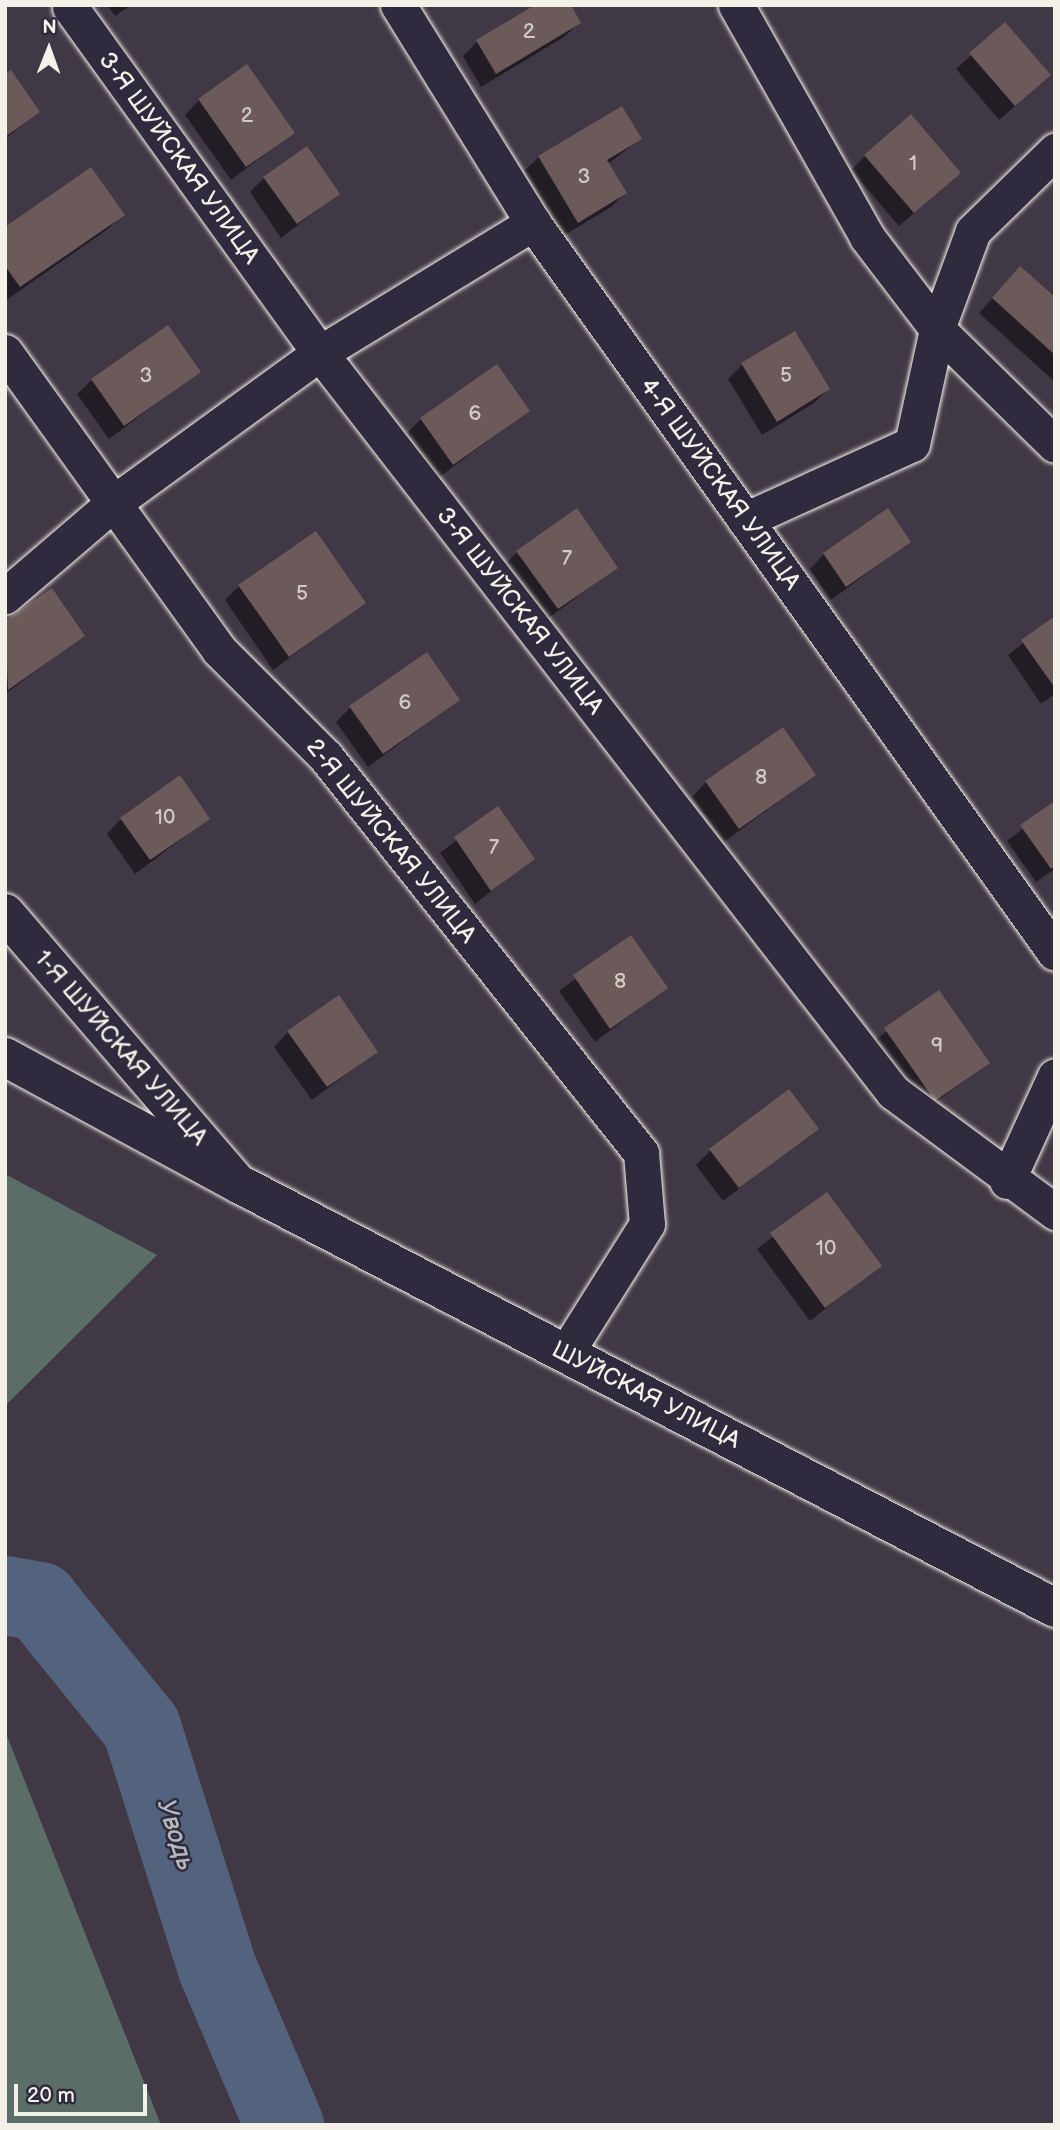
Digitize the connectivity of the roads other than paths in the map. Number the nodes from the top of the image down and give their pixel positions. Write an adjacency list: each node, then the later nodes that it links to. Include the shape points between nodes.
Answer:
1 (398, 5): 5 (street, 4-Я ШУЙСКАЯ УЛИЦА)
2 (736, 5): 6 (street, via 867,237)
3 (71, 7): 8 (street, 3-Я ШУЙСКАЯ УЛИЦА)
4 (1055, 151): 6 (street, via 973,231)
5 (533, 223): 8 (street); 11 (street, 4-Я ШУЙСКАЯ УЛИЦА)
6 (937, 328): 9 (street); 11 (street, via 912,444)
7 (5, 352): 10 (street, 2-Я ШУЙСКАЯ УЛИЦА)
8 (320, 353): 10 (street); 17 (street, 3-Я ШУЙСКАЯ УЛИЦА, via 893,1092)
9 (1055, 445)
10 (116, 502): 12 (street); 20 (street, 2-Я ШУЙСКАЯ УЛИЦА, via 219,650 326,757 641,1153 647,1224)
11 (745, 520): 14 (street, 4-Я ШУЙСКАЯ УЛИЦА)
12 (5, 596)
13 (5, 913): 18 (main road, 1-Я ШУЙСКАЯ УЛИЦА)
14 (1055, 953)
15 (5, 1057): 18 (main road, ШУЙСКАЯ УЛИЦА)
16 (1055, 1076): 17 (street)
17 (1007, 1181): 19 (street)
18 (237, 1184): 20 (main road, ШУЙСКАЯ УЛИЦА)
19 (1055, 1212)
20 (565, 1354): 21 (main road, ШУЙСКАЯ УЛИЦА)
21 (1055, 1608)

